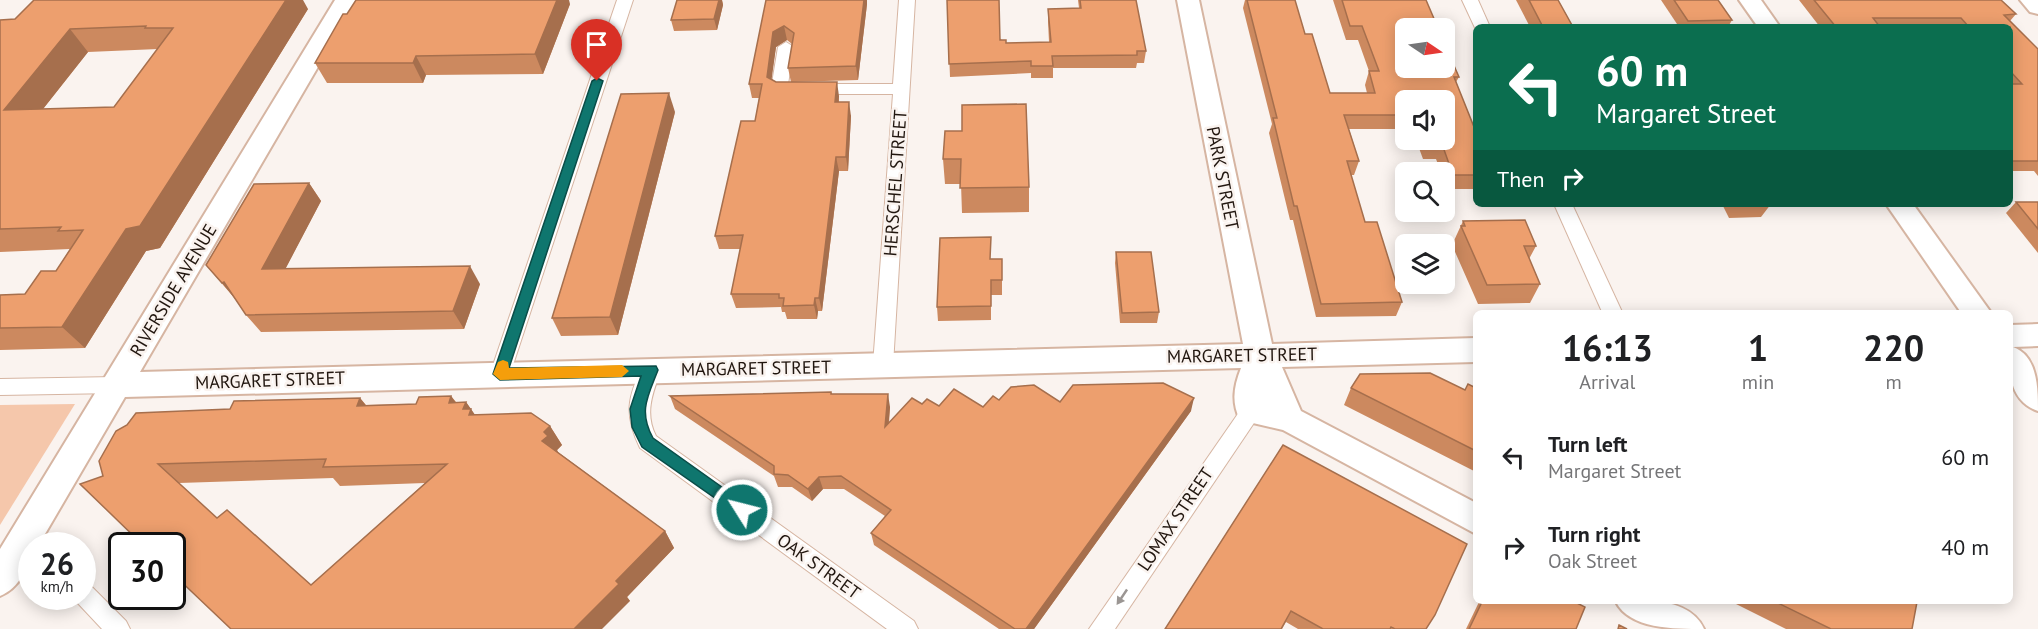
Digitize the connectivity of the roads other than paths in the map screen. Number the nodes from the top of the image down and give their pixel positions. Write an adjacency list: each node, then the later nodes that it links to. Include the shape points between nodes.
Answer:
1 (346, 0): 25 (main road, RIVERSIDE AVENUE)
2 (625, 0): 24 (street)
3 (907, 0): 12 (street, HERSCHEL STREET)
4 (1188, 0): 20 (main road, PARK STREET)
5 (1470, 0): 9 (street)
6 (1750, 0): 10 (main road)
7 (2031, 0): 8 (main road)
8 (2038, 7)
9 (1481, 24)
10 (1767, 24)
11 (786, 47): 12 (street, via 779,89)
12 (901, 89): 22 (street, HERSCHEL STREET)
13 (1564, 207): 15 (street)
14 (1901, 207): 16 (main road)
15 (1611, 310)
16 (1975, 310)
17 (2038, 335): 18 (main road)
18 (2013, 336)
19 (1473, 350): 20 (main road, MARGARET STREET)
20 (1260, 355): 22 (main road, MARGARET STREET); 28 (main road, via 1249,387); 29 (main road, PARK STREET)
21 (2013, 362): 27 (main road)
22 (883, 365): 23 (main road, MARGARET STREET)
23 (651, 370): 24 (main road, MARGARET STREET); 37 (street, OAK STREET, via 637,409 639,427 648,442)
24 (500, 374): 25 (main road, MARGARET STREET)
25 (116, 385): 26 (street, MARGARET STREET); 31 (main road, RIVERSIDE AVENUE)
26 (0, 387)
27 (2038, 399)
28 (1251, 411): 29 (main road); 38 (street, LOMAX STREET, one-way to 38)
29 (1289, 419): 30 (main road)
30 (1473, 517)
31 (37, 532)
32 (18, 558): 33 (main road, RIVERSIDE AVENUE)
33 (0, 580)
34 (1637, 604): 39 (main road)
35 (96, 607): 36 (street)
36 (118, 629)
37 (906, 629)
38 (1101, 629)
39 (1686, 629)

